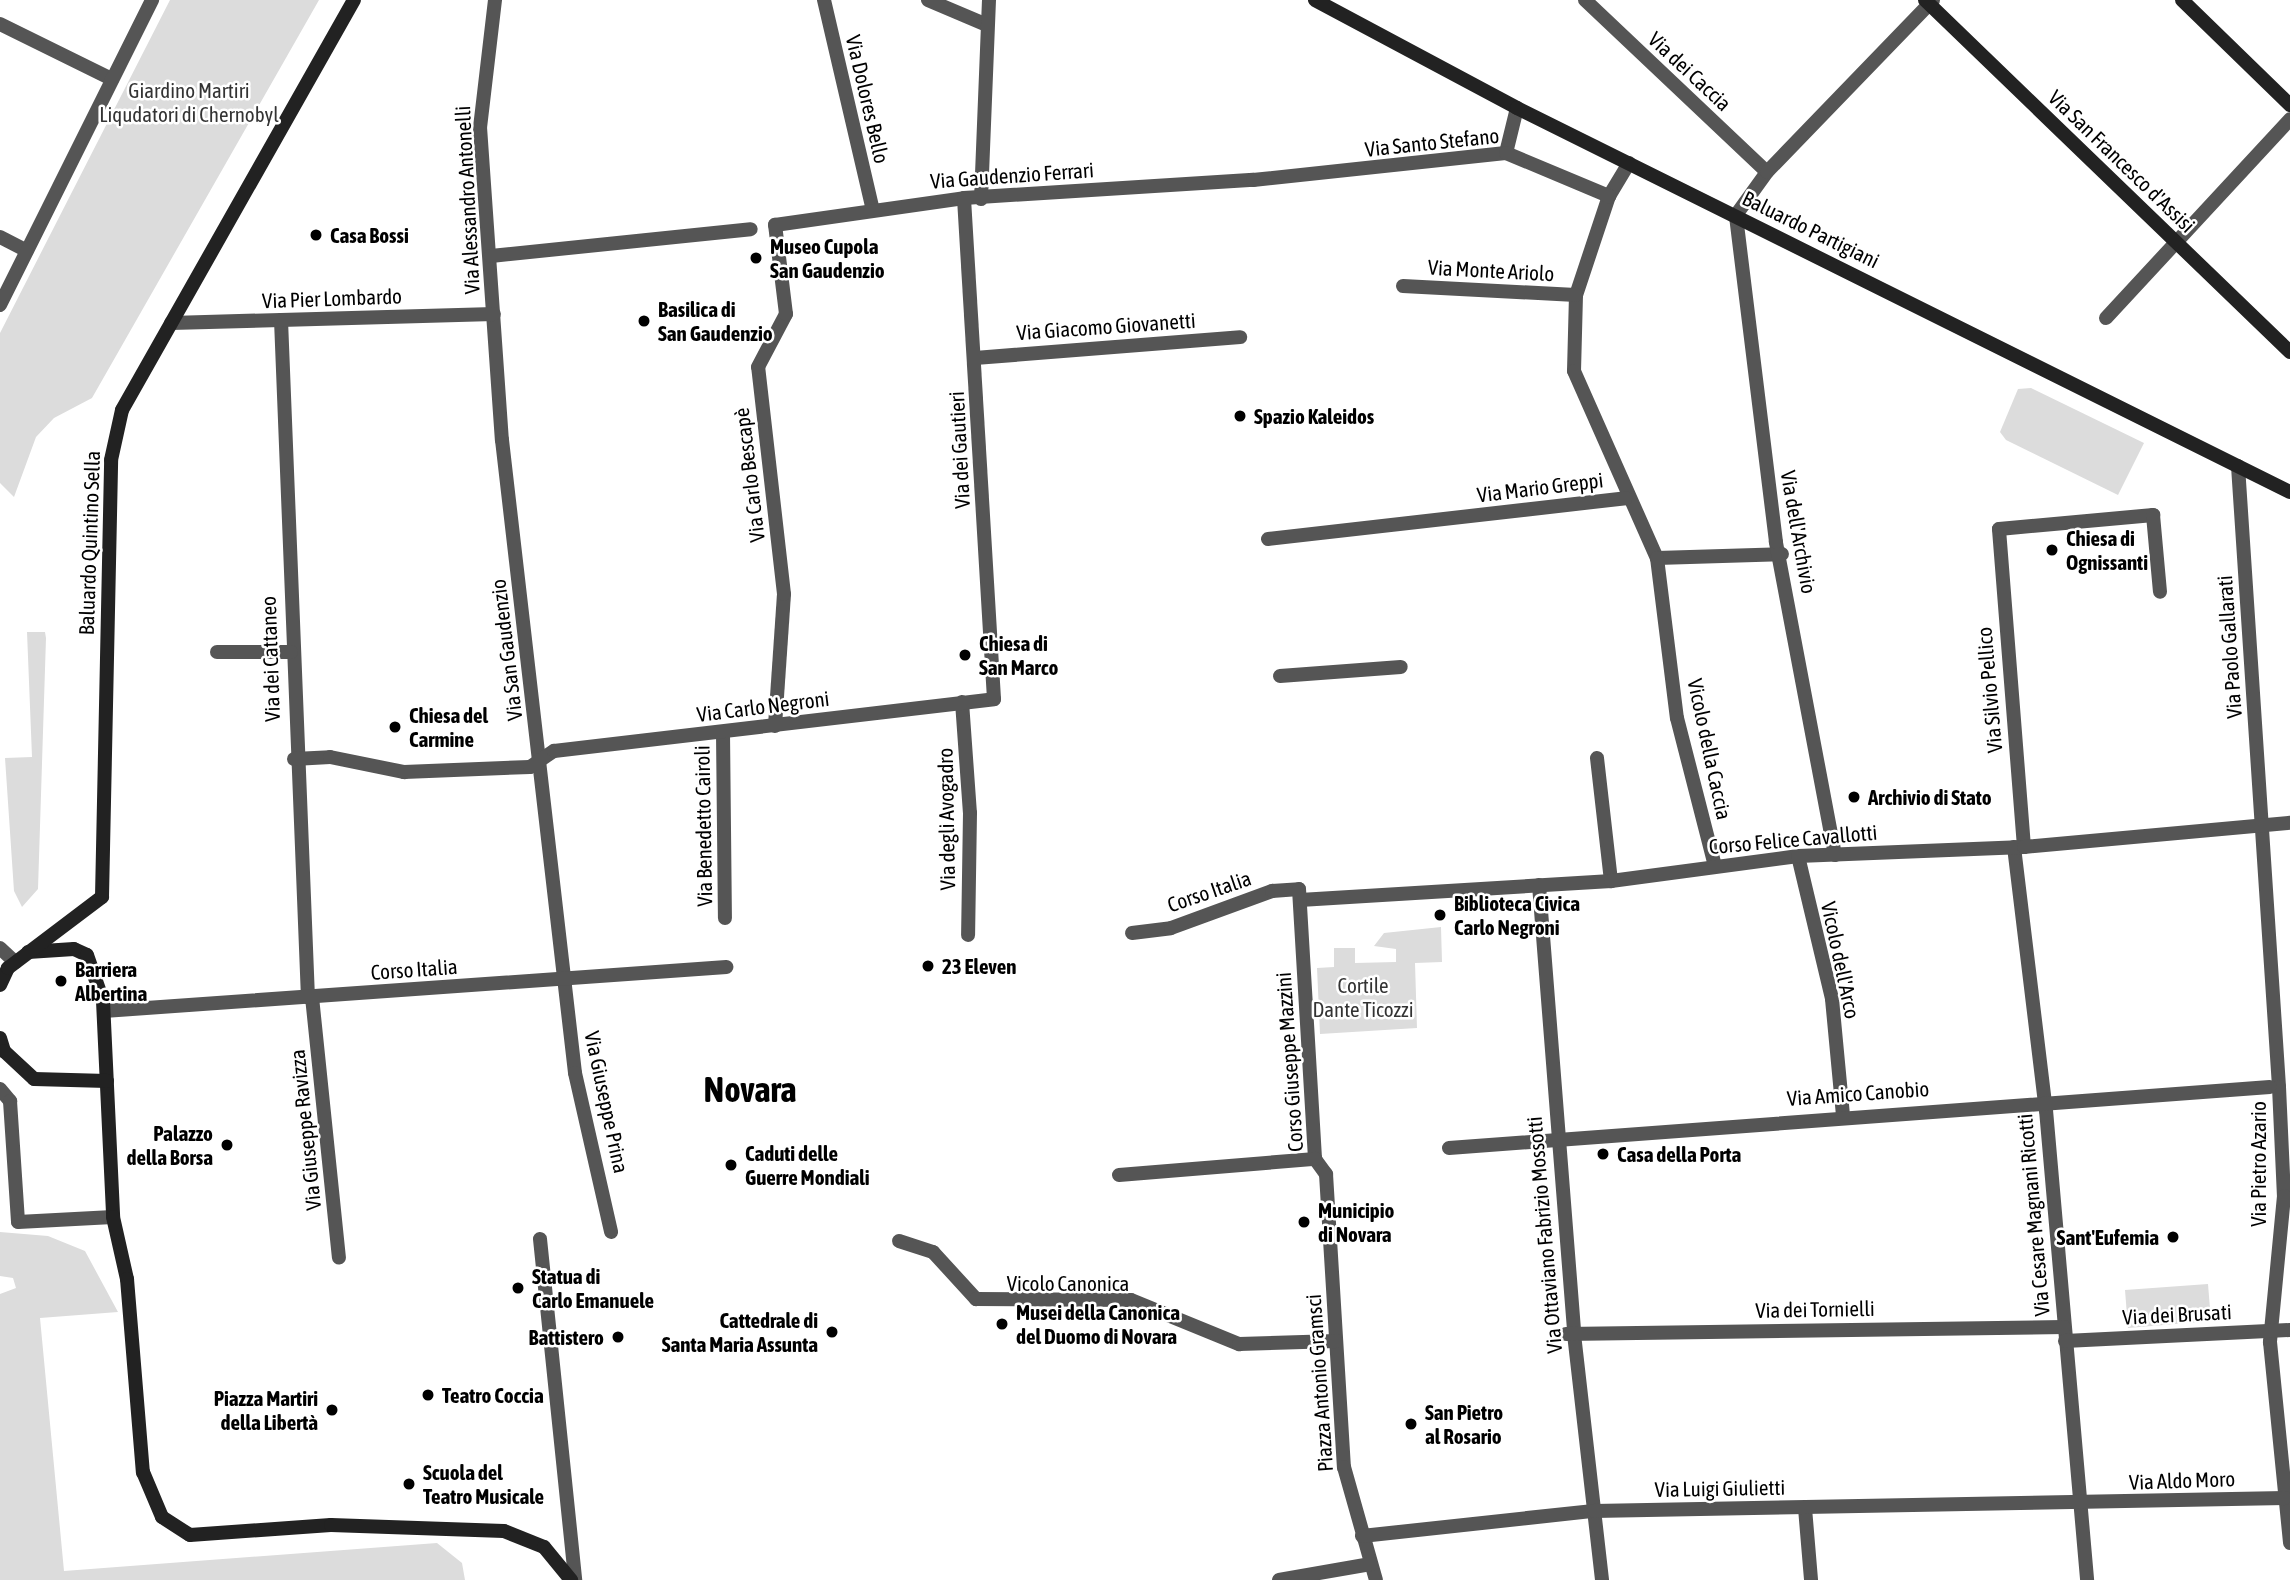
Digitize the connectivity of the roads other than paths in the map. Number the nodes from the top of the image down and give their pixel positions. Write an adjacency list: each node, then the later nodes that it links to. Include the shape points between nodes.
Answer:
1 (152, 0): 13 (street)
2 (354, 0): 38 (street, Baluardo Quintino Sella)
3 (495, 0): 31 (street, Via Alessandro Antonelli, via 480,127)
4 (824, 0): 24 (street, Via Dolores Bello)
5 (928, 0): 12 (street)
6 (989, 0): 12 (street)
7 (1315, 0): 15 (street, Baluardo Partigiani)
8 (1584, 0): 19 (street, Via dei Caccia)
9 (2182, 0): 14 (street)
10 (1929, 1): 19 (street); 29 (street, Via San Francesco d'Assisi)
11 (0, 24): 13 (street)
12 (987, 25): 23 (street)
13 (112, 79): 30 (street)
14 (2290, 104)
15 (1517, 108): 17 (street); 18 (street, Baluardo Partigiani)
16 (2290, 119): 29 (street)
17 (1506, 153): 20 (street, Via Santo Stefano); 21 (street, Via Santo Stefano)
18 (1629, 163): 21 (street); 25 (street, Baluardo Partigiani)
19 (1767, 172): 25 (street)
20 (1253, 180): 23 (street, Via Gaudenzio Ferrari)
21 (1609, 196): 33 (street)
22 (964, 198): 23 (street, Via Gaudenzio Ferrari); 24 (street, Via Gaudenzio Ferrari); 41 (street, Via dei Gautieri)
23 (981, 199)
24 (872, 207): 26 (street, Via Gaudenzio Ferrari)
25 (1736, 215): 42 (street, Baluardo Partigiani); 46 (street, Via dell'Archivio)
26 (775, 225): 55 (street, Via Carlo Bescapè, via 786,314 758,367 784,594)
27 (751, 229): 31 (street)
28 (0, 237): 30 (street)
29 (2174, 241): 36 (street); 40 (street, Via San Francesco d'Assisi)
30 (27, 251): 34 (street)
31 (491, 256): 35 (street, Via Alessandro Antonelli)
32 (1403, 286): 33 (street, Via Monte Ariolo)
33 (1576, 295): 44 (street, via 1574,371)
34 (0, 304)
35 (494, 314): 37 (street, Via Pier Lombardo); 59 (street, Via San Gaudenzio, via 502,440)
36 (2106, 318)
37 (281, 320): 38 (street, Via Pier Lombardo); 50 (street, Via dei Cattaneo)
38 (171, 323): 73 (street, Baluardo Quintino Sella, via 122,410 112,447 102,897)
39 (1240, 337): 41 (street, Via Giacomo Giovanetti)
40 (2290, 352)
41 (975, 358): 53 (street, Via dei Gautieri)
42 (2238, 466): 43 (street, Baluardo Partigiani); 61 (street, Via Paolo Gallarati)
43 (2290, 492)
44 (1626, 498): 45 (street, Via Mario Greppi); 47 (street, Via Mario Greppi)
45 (1268, 539)
46 (1782, 554): 47 (street); 63 (street, Via dell'Archivio)
47 (1657, 558): 65 (street, Vicolo della Caccia, via 1676,718)
48 (2160, 592): 62 (street, Via Silvio Pellico, via 2153,515 1999,528)
49 (217, 652): 50 (street)
50 (291, 652): 58 (street, Via dei Cattaneo)
51 (1401, 667): 52 (street)
52 (1280, 676)
53 (994, 699): 54 (street, Via Carlo Negroni)
54 (962, 702): 55 (street, Via Carlo Negroni); 71 (street, Via degli Avogadro, via 970,813)
55 (775, 726): 56 (street, Via Carlo Negroni)
56 (723, 733): 59 (street, Via Carlo Negroni, via 554,751); 69 (street, Via Benedetto Cairoli)
57 (1597, 758): 66 (street)
58 (294, 759): 59 (street, Via Carlo Negroni, via 330,757 404,772 530,767); 77 (street, Via dei Cattaneo)
59 (540, 761): 75 (street, Via San Gaudenzio)
60 (2290, 823): 61 (street, Corso Felice Cavallotti)
61 (2261, 825): 62 (street, Corso Felice Cavallotti); 96 (street, Via Pietro Azario, via 2284,1196)
62 (2019, 847): 63 (street, Corso Felice Cavallotti); 83 (street, Via Cesare Magnani Ricotti)
63 (1835, 855): 64 (street, Corso Felice Cavallotti)
64 (1798, 856): 65 (street, Corso Felice Cavallotti); 84 (street, Vicolo dell'Arco, via 1832,999)
65 (1715, 866): 66 (street, Corso Felice Cavallotti)
66 (1611, 881): 67 (street, Corso Felice Cavallotti)
67 (1539, 885): 68 (street, Corso Felice Cavallotti); 85 (street, Via Ottaviano Fabrizio Mossotti)
68 (1299, 895): 70 (street, Corso Italia, via 1272,891 1171,928); 87 (street, Corso Giuseppe Mazzini)
69 (725, 918)
70 (1132, 933)
71 (968, 935)
72 (0, 948): 73 (street)
73 (17, 960): 76 (street); 78 (street, via 74,949 87,956)
74 (726, 967): 75 (street, Corso Italia)
75 (567, 980): 77 (street, Corso Italia); 90 (street, Via Giuseppe Prina, via 575,1073)
76 (0, 985)
77 (310, 997): 78 (street, Corso Italia); 93 (street, Via Giuseppe Ravizza)
78 (104, 1011): 80 (street)
79 (0, 1038): 80 (street, via 4,1051 34,1079)
80 (107, 1081): 89 (street)
81 (2270, 1087): 83 (street, Via Amico Canobio)
82 (0, 1089): 89 (street, via 10,1101 18,1222)
83 (2041, 1102): 84 (street, Via Amico Canobio); 98 (street, Via Cesare Magnani Ricotti)
84 (1843, 1115): 85 (street, Via Amico Canobio)
85 (1556, 1139): 86 (street, Via Amico Canobio); 97 (street, Via Ottaviano Fabrizio Mossotti)
86 (1449, 1147)
87 (1315, 1158): 88 (street); 94 (street, Corso Giuseppe Mazzini, via 1326,1174)
88 (1119, 1175)
89 (113, 1217): 107 (street, via 127,1279 143,1472 162,1517 190,1535 331,1525 368,1530 457,1525 504,1531 544,1547)
90 (611, 1232)
91 (540, 1239): 107 (street)
92 (899, 1241): 99 (street, Vicolo Canonica, via 933,1252 976,1299 1131,1300 1239,1345)
93 (339, 1258)
94 (1332, 1272): 99 (street, Piazza Antonio Gramsci)
95 (2290, 1330): 96 (street, Via dei Brusati)
96 (2271, 1331): 98 (street, Via dei Brusati); 100 (street, Via Pietro Azario)
97 (1570, 1334): 98 (street, Via dei Tornielli); 103 (street, Via Ottaviano Fabrizio Mossotti)
98 (2065, 1334): 101 (street, Via Cesare Magnani Ricotti)
99 (1336, 1341): 104 (street, Piazza Antonio Gramsci, via 1344,1467)
100 (2285, 1498): 101 (street, Via Aldo Moro); 105 (street, Via Pietro Azario)
101 (2080, 1504): 102 (street, Via Luigi Giulietti); 112 (street, Via Cesare Magnani Ricotti)
102 (1805, 1507): 103 (street, Via Luigi Giulietti); 111 (street)
103 (1594, 1511): 104 (street, Via Luigi Giulietti); 110 (street, Via Ottaviano Fabrizio Mossotti)
104 (1362, 1533): 106 (street)
105 (2290, 1543)
106 (1371, 1564): 108 (street); 109 (street)
107 (573, 1580)
108 (1279, 1580)
109 (1377, 1580)
110 (1602, 1580)
111 (1811, 1580)
112 (2087, 1580)

